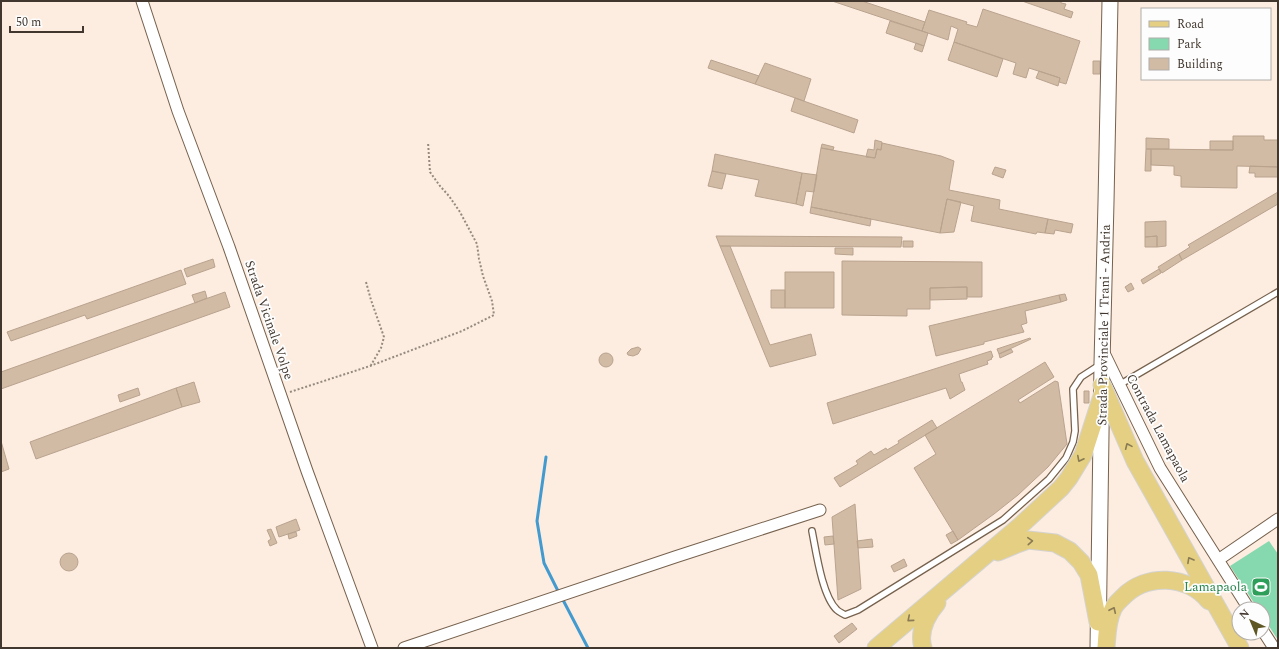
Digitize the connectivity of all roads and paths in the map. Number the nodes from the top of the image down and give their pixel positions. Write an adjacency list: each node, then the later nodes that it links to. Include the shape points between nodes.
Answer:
1 (142, 1): 9 (street, Strada Vicinale Volpe, via 178,112)
2 (1110, 1): 6 (main road, Strada Provinciale 1 Trani - Andria)
3 (428, 142): 7 (path, via 430,172 460,212 477,244 494,315 462,331)
4 (366, 282): 7 (path, via 384,337 381,348)
5 (1278, 292): 8 (lane)
6 (1102, 356): 8 (main road, Strada Provinciale 1 Trani - Andria); 12 (lane, via 1073,388 1073,442 1066,458 1049,479 1003,520 858,610 845,615 836,610 827,595)
7 (370, 366): 9 (path)
8 (1108, 388): 13 (main road, one-way to 13, via 1083,455 1069,478 1054,496); 14 (street, Contrada Lamapaola); 17 (main road, one-way to 8, via 1134,461); 18 (main road, Strada Provinciale 1 Trani - Andria)
9 (280, 395): 20 (street, Strada Vicinale Volpe)
10 (820, 510): 21 (street)
11 (1278, 519): 14 (street)
12 (812, 531)
13 (981, 560): 15 (main road); 18 (main road, one-way to 18, via 1028,540 1055,543 1070,551 1081,562 1088,575)
14 (1218, 560): 16 (street, Contrada Lamapaola)
15 (951, 585): 22 (main road, one-way to 22); 23 (main road, via 926,618 920,637)
16 (1244, 601)
17 (1223, 618): 19 (main road); 25 (main road, one-way to 17, via 1113,607 1128,591 1143,583 1163,579 1185,583 1202,592)
18 (1098, 622): 24 (main road, Strada Provinciale 1 Trani - Andria)
19 (1239, 645)
20 (372, 648)
21 (404, 648)
22 (876, 648)
23 (923, 648)
24 (1098, 648)
25 (1106, 648)

